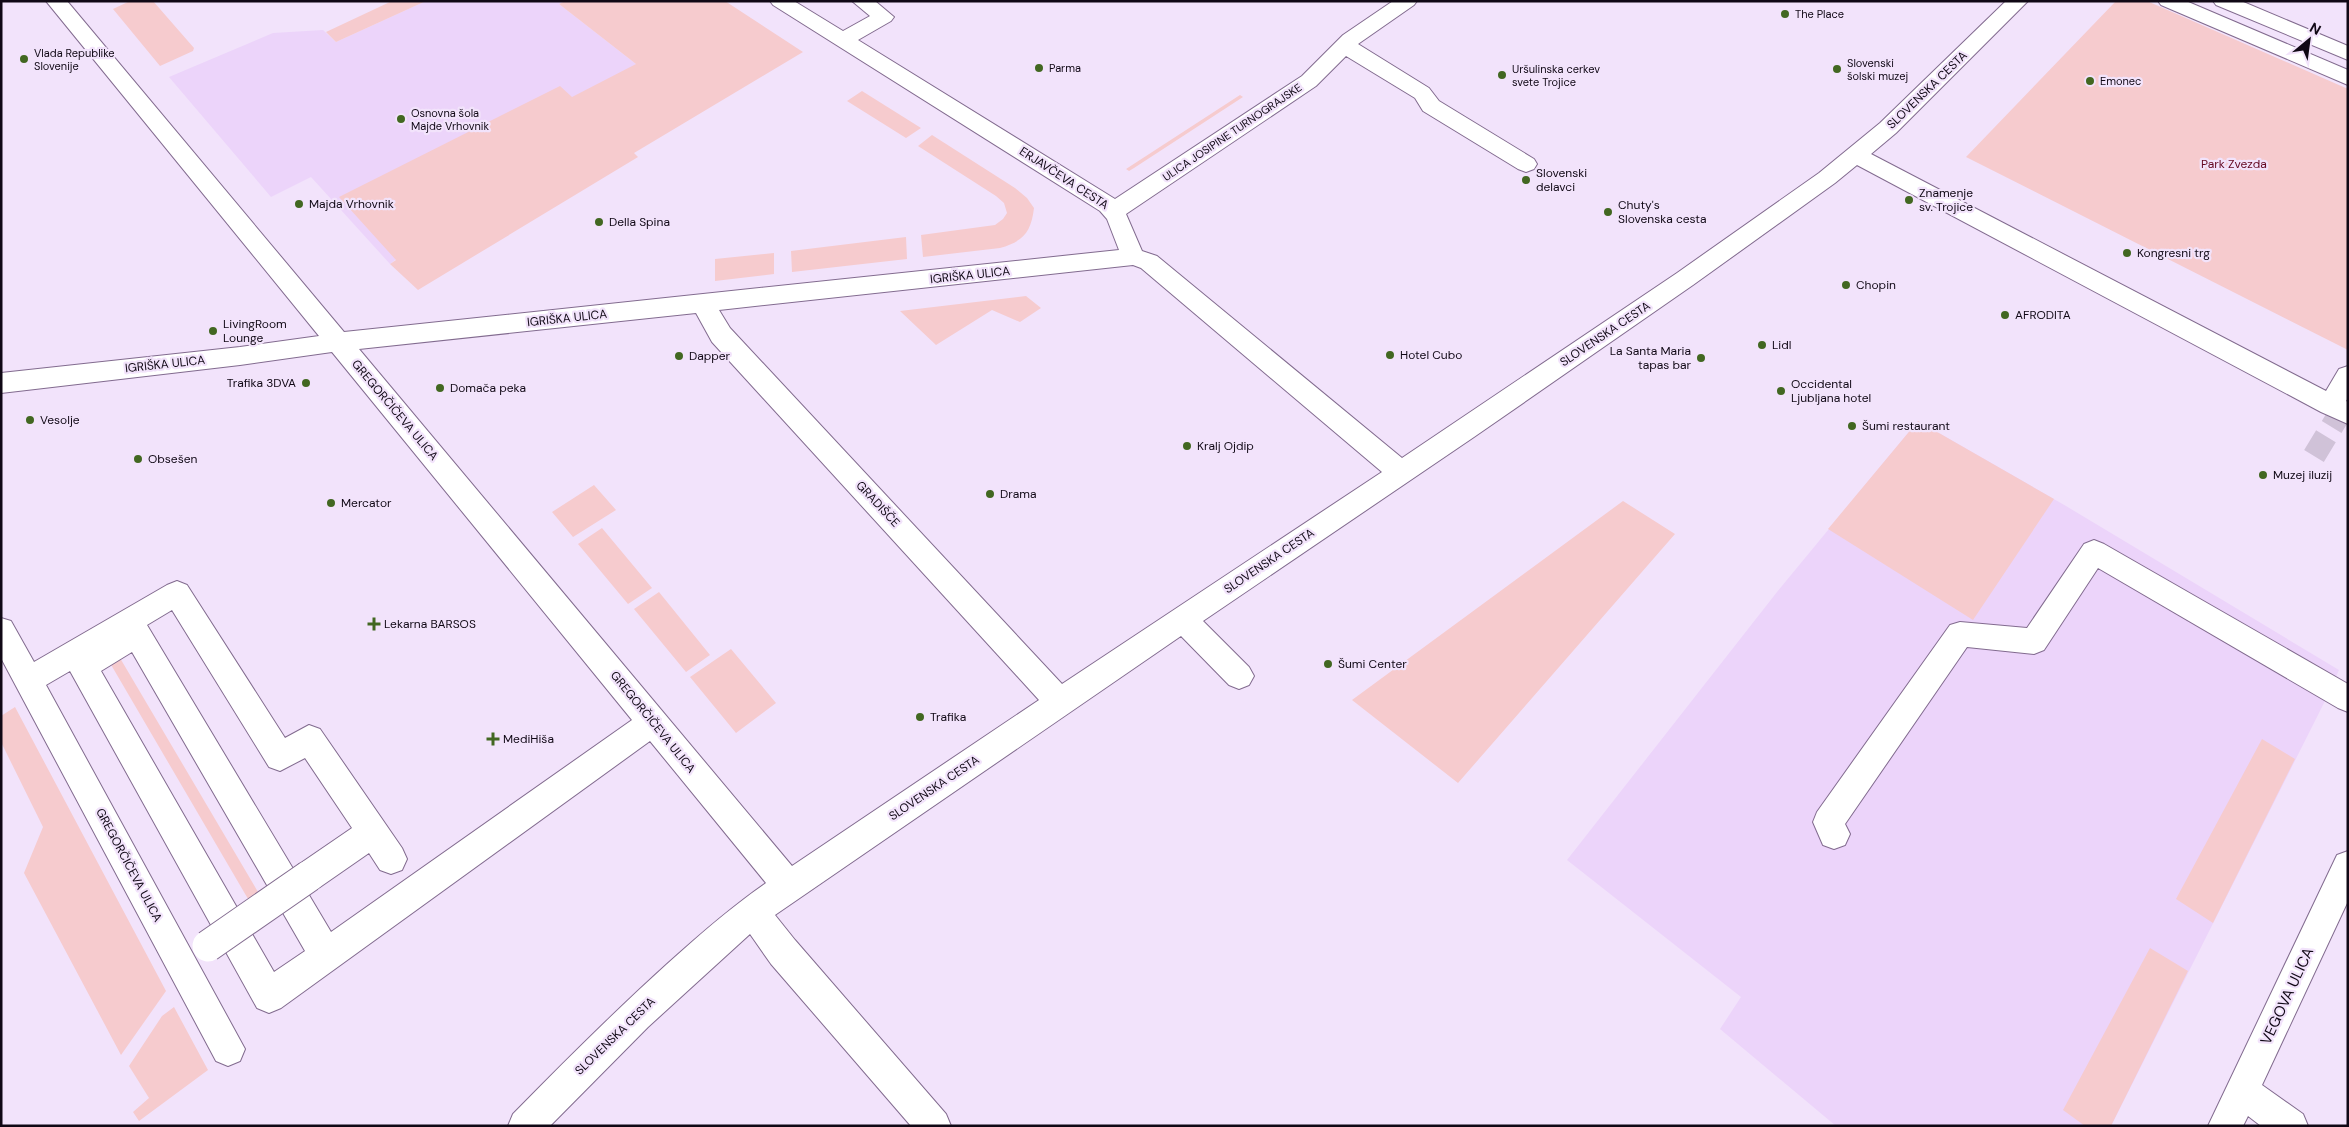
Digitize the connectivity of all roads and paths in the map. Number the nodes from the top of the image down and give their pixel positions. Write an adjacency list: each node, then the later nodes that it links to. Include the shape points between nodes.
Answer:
1 (56, 1): 17 (street, GREGORČIČEVA ULICA)
2 (780, 1): 8 (street, ERJAVČEVA CESTA)
3 (862, 1): 8 (street, via 884,17)
4 (1407, 1): 9 (street, ULICA JOSIPINE TURNOGRAJSKE)
5 (2018, 1): 12 (street, SLOVENSKA CESTA)
6 (2168, 1): 11 (street)
7 (2223, 1): 10 (street)
8 (843, 40): 14 (street, ERJAVČEVA CESTA)
9 (1344, 45): 13 (street, via 1422,93 1431,106); 14 (street, ULICA JOSIPINE TURNOGRAJSKE, via 1309,81)
10 (2348, 54)
11 (2348, 78)
12 (1856, 155): 20 (street); 21 (street, SLOVENSKA CESTA, via 1685,279)
13 (1526, 164)
14 (1107, 205): 15 (street, ERJAVČEVA CESTA)
15 (1133, 257): 16 (street, IGRIŠKA ULICA); 21 (street, via 1149,262)
16 (702, 303): 17 (street, IGRIŠKA ULICA); 27 (street, GRADIŠČE, via 721,335)
17 (339, 342): 19 (street, IGRIŠKA ULICA); 28 (street, GREGORČIČEVA ULICA)
18 (2348, 376): 20 (street)
19 (1, 383)
20 (2339, 409)
21 (1401, 473): 22 (street, SLOVENSKA CESTA)
22 (1182, 619): 24 (street); 27 (street, SLOVENSKA CESTA)
23 (1, 630): 25 (street, GREGORČIČEVA ULICA)
24 (1238, 676)
25 (29, 680): 29 (street, via 177,593 280,757 309,738); 36 (street, GREGORČIČEVA ULICA)
26 (2348, 699): 30 (street, via 2094,552 2034,641 1960,634 1828,822)
27 (1060, 702): 33 (street, SLOVENSKA CESTA)
28 (653, 722): 33 (street, GREGORČIČEVA ULICA); 35 (street)
29 (372, 833): 31 (street); 36 (street, bridge)
30 (1834, 834)
31 (390, 859)
32 (2348, 866): 38 (street, VEGOVA ULICA)
33 (789, 887): 34 (street, SLOVENSKA CESTA)
34 (753, 911): 39 (street, SLOVENSKA CESTA, via 708,948); 40 (street, via 783,952)
35 (326, 955): 35 (street, via 138,634 83,667 269,996)
36 (196, 956): 37 (street, GREGORČIČEVA ULICA)
37 (228, 1049)
38 (2242, 1091): 41 (street, VEGOVA ULICA); 42 (street)
39 (525, 1126)
40 (934, 1126)
41 (2225, 1126)
42 (2291, 1126)

